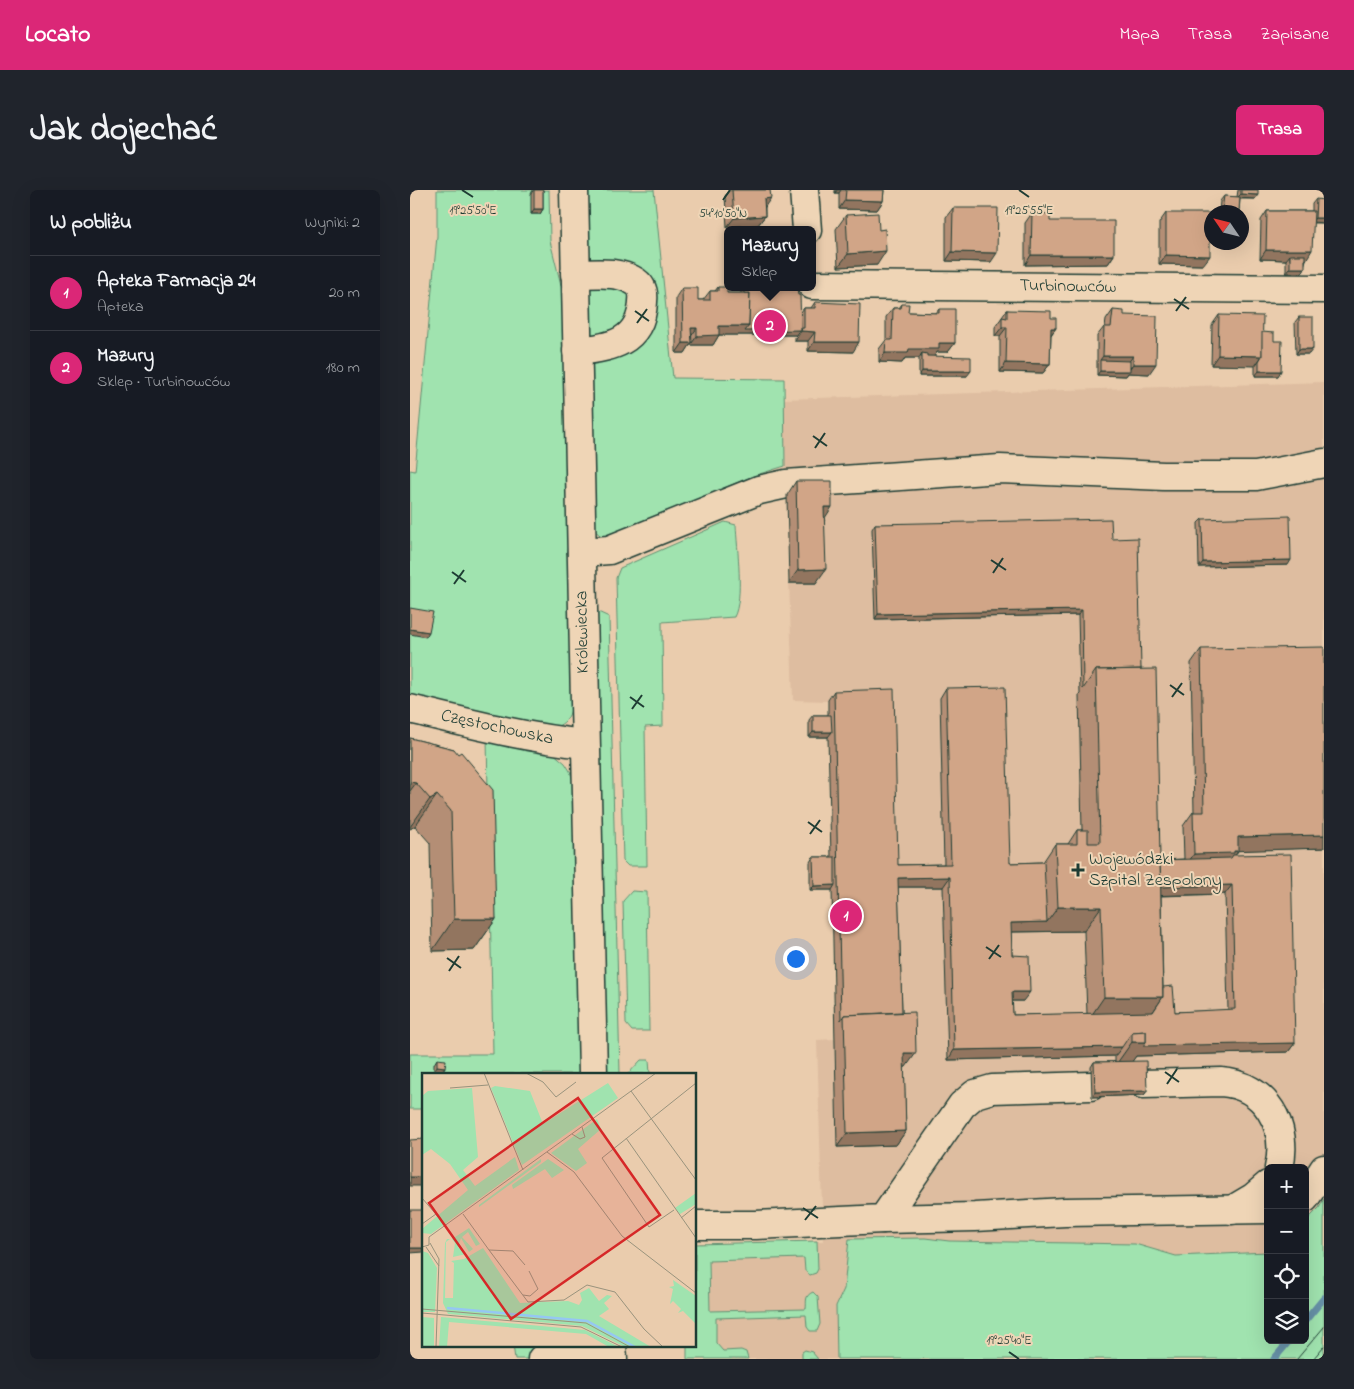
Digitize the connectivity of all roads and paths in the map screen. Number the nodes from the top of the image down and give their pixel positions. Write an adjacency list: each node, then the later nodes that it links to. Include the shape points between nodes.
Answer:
1 (574, 190): 4 (main road, Królewiecka)
2 (804, 190): 3 (main road)
3 (806, 226)
4 (575, 274): 7 (main road, Królewiecka); 7 (main road, via 603,273 625,277 643,290 641,320 633,332 612,345)
5 (816, 285): 6 (main road, Turbinowców)
6 (1324, 289)
7 (577, 351): 9 (main road, Królewiecka)
8 (1324, 463): 9 (main road, via 1256,476 1164,476 1000,469 786,484 759,490 609,550)
9 (582, 552): 11 (main road, Królewiecka)
10 (410, 709): 11 (main road, Częstochowska, via 527,736)
11 (585, 744): 12 (main road, Królewiecka)
12 (593, 1073)
13 (1143, 1084): 15 (main road, via 1230,1082 1248,1089 1266,1104 1278,1122 1282,1140)
14 (1091, 1086): 21 (main road, via 992,1089 975,1094 962,1105)
15 (1279, 1164)
16 (1324, 1169): 18 (main road)
17 (1264, 1188): 20 (main road)
18 (1309, 1192)
19 (1264, 1209): 20 (main road)
20 (1232, 1210): 21 (main road)
21 (883, 1219): 22 (main road)
22 (696, 1225)
23 (600, 1353): 24 (main road)
24 (542, 1359)

